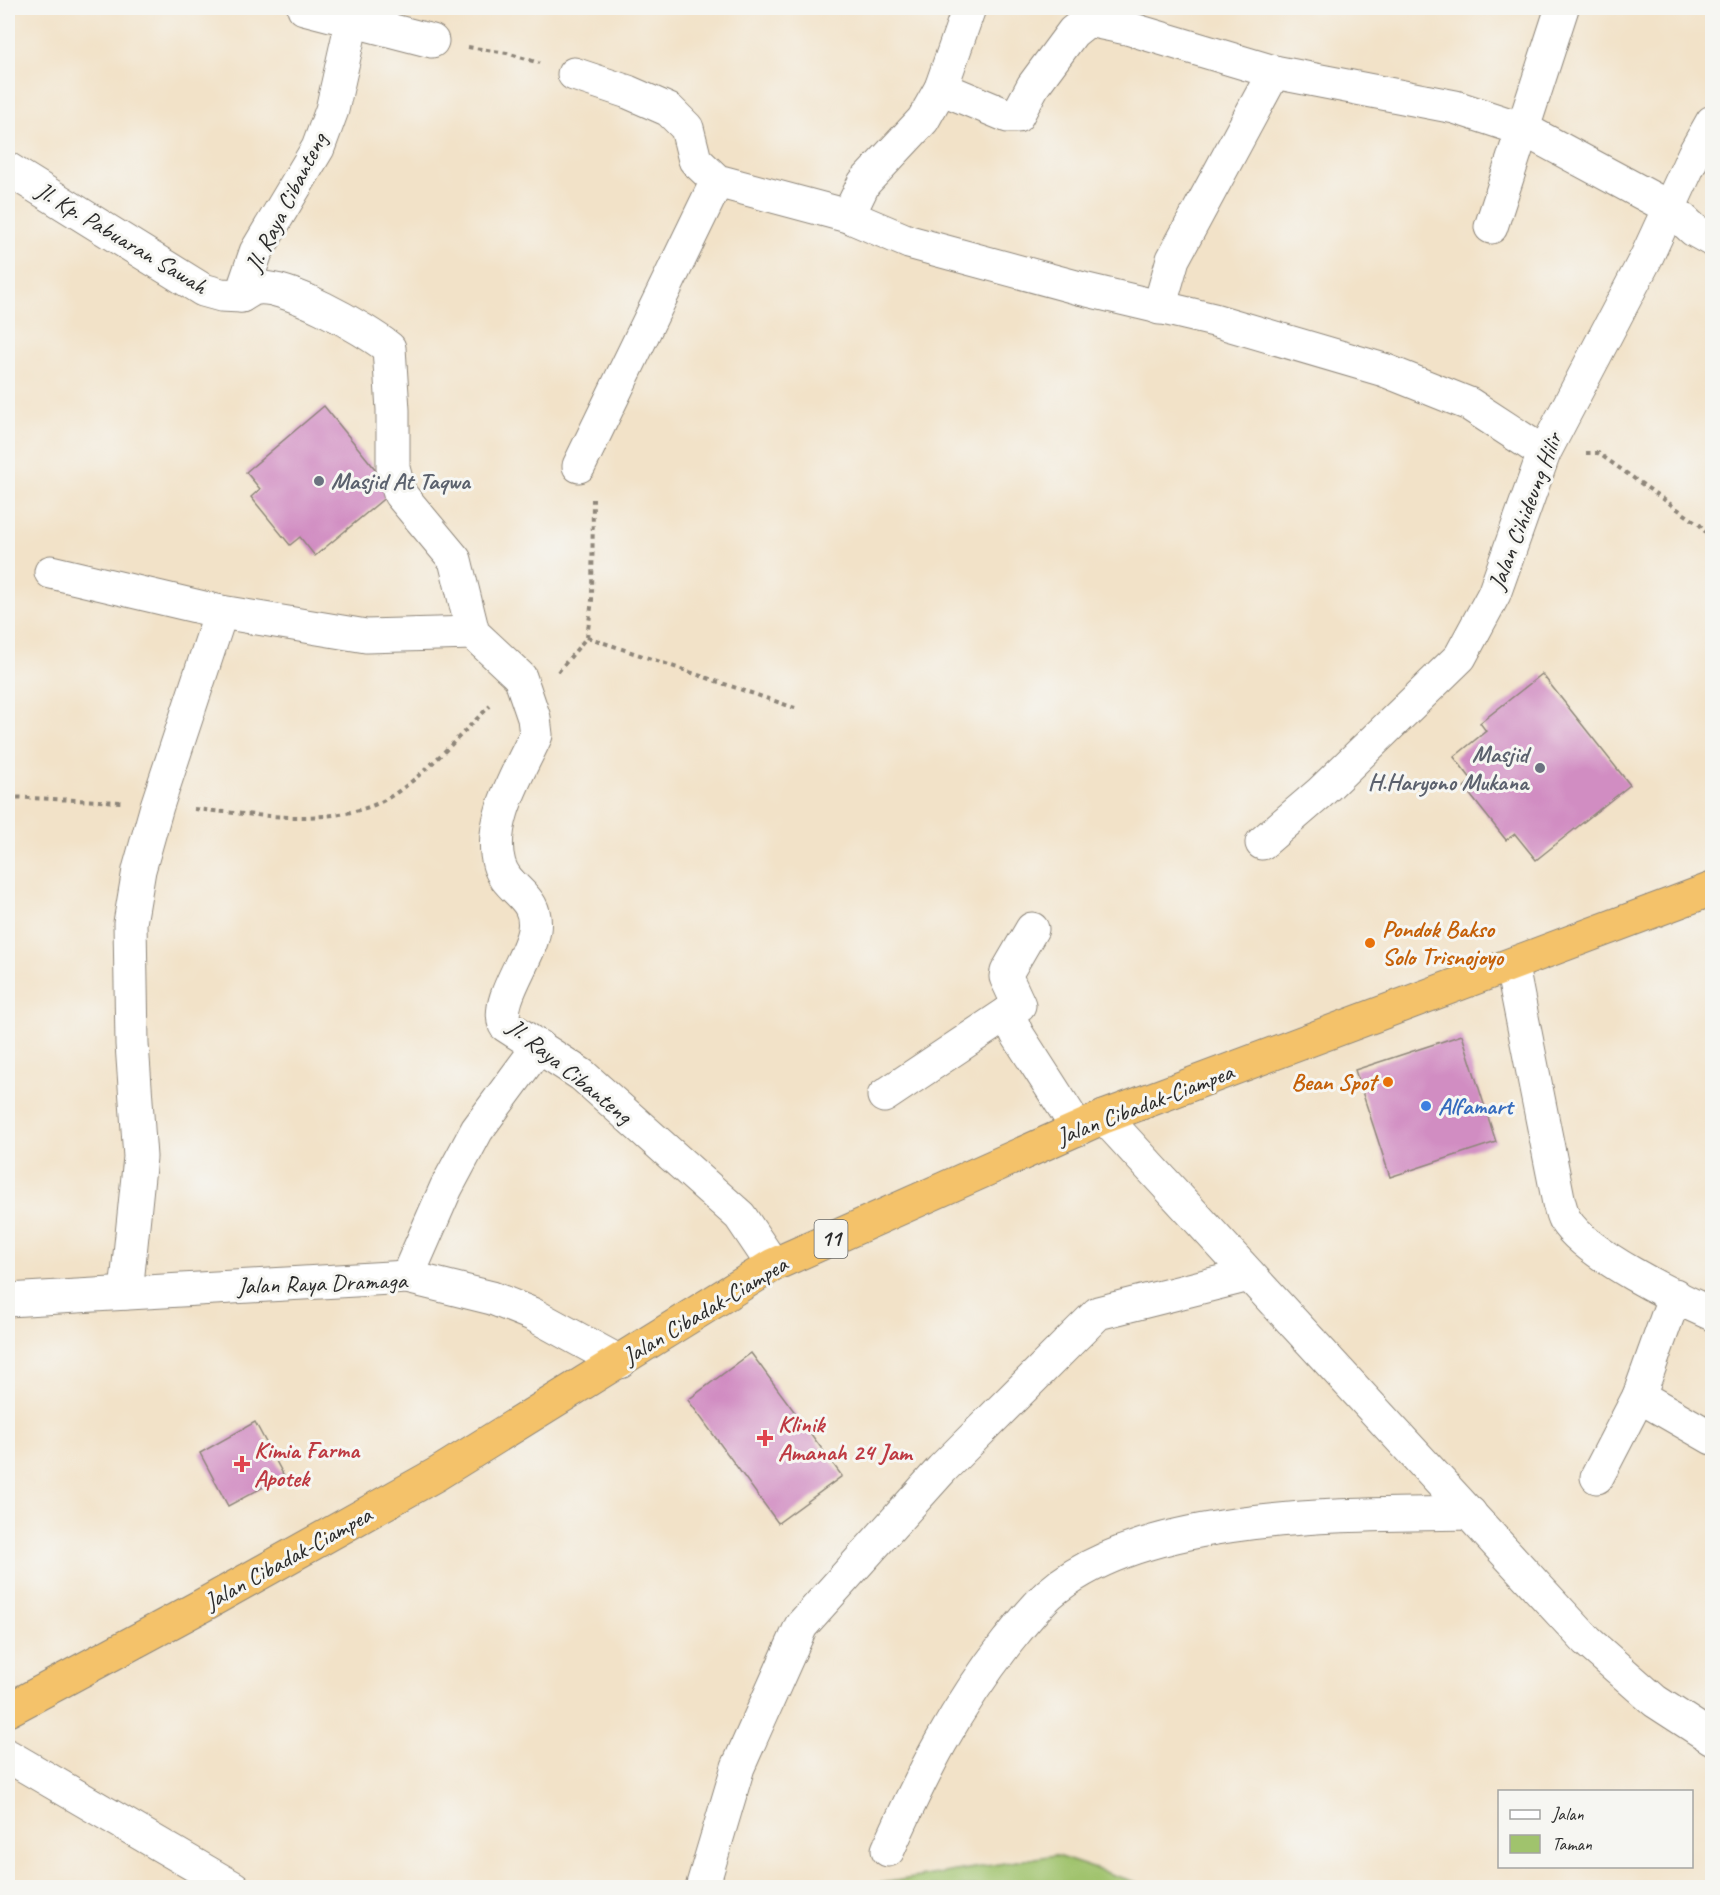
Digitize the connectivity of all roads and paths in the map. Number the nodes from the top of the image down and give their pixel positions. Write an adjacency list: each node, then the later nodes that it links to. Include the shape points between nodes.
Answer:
1 (304, 8): 5 (street)
2 (969, 8): 9 (street)
3 (1562, 8): 11 (street)
4 (1091, 14): 7 (street); 9 (street, via 1073,32 1017,116 1008,116)
5 (354, 15): 6 (street); 18 (street, Jl. Raya Cibanteng, via 332,110 318,148 256,252)
6 (432, 42): 8 (path, via 507,53)
7 (1274, 72): 11 (street, via 1455,107); 19 (street, via 1173,259)
8 (574, 74): 13 (street, via 669,110 687,128 695,160)
9 (941, 88): 15 (street, via 923,120 864,183)
10 (1713, 122): 14 (street, Jalan Cihideung Hilir)
11 (1525, 130): 14 (street); 16 (street)
12 (8, 169): 18 (street, Jl. Kp. Pabuaran Sawah, via 202,290 221,296)
13 (717, 181): 15 (street); 21 (street)
14 (1670, 208): 17 (street, via 1694,231); 20 (street, Jalan Cihideung Hilir)
15 (848, 216): 19 (street, via 909,242)
16 (1491, 228)
17 (1713, 240)
18 (241, 296): 25 (street, Jl. Raya Cibanteng, via 255,289 282,292 341,317 389,348 393,468 400,494 455,560)
19 (1159, 308): 20 (street, via 1214,320 1430,386 1469,404)
20 (1544, 453): 22 (path, via 1598,453 1700,525); 30 (street, Jalan Cihideung Hilir, via 1494,594 1460,657 1320,793)
21 (579, 466): 27 (path, via 595,502 587,637)
22 (1713, 540)
23 (51, 572): 24 (street)
24 (221, 612): 25 (street, via 366,636); 29 (street)
25 (473, 633): 26 (street, Jl. Raya Cibanteng)
26 (520, 677): 29 (path, via 424,769 388,798 358,809 314,817); 35 (street, Jl. Raya Cibanteng, via 536,735 496,831 499,866 533,911 534,931 503,1007 503,1020)
27 (795, 708)
28 (8, 797): 29 (path)
29 (157, 806): 41 (street, via 139,870 130,922 132,1044 140,1157)
30 (1262, 843)
31 (1713, 889): 33 (highway, Jalan Cibadak-Ciampea / 11)
32 (1032, 929): 34 (street, via 1007,972 1019,1005)
33 (1512, 967): 37 (highway, Jalan Cibadak-Ciampea / 11); 42 (street, via 1565,1220 1622,1268)
34 (1008, 1013): 36 (street); 37 (street, via 1017,1034)
35 (539, 1046): 38 (street, Jl. Raya Cibanteng, via 582,1075 740,1216); 40 (street, via 477,1130 446,1188)
36 (884, 1095)
37 (1091, 1123): 38 (highway, Jalan Cibadak-Ciampea / 11); 39 (street)
38 (773, 1264): 45 (highway, Jalan Cibadak-Ciampea / 11)
39 (1249, 1275): 49 (street); 55 (street, via 1098,1313 942,1469 801,1626 738,1767)
40 (407, 1277): 41 (street, Jalan Raya Dramaga); 45 (street, Jalan Raya Dramaga, via 492,1298 532,1314)
41 (126, 1293): 43 (street, Jalan Raya Dramaga)
42 (1675, 1295): 44 (street); 46 (street)
43 (8, 1300)
44 (1713, 1314)
45 (620, 1362): 50 (highway, Jalan Cibadak-Ciampea / 11, via 437,1474)
46 (1639, 1396): 47 (street); 48 (street)
47 (1713, 1438)
48 (1597, 1477)
49 (1470, 1513): 51 (street, via 1587,1641 1655,1701); 53 (street, via 1339,1516 1227,1528 1160,1540 1114,1556 1077,1575 1042,1602 966,1696 923,1773)
50 (8, 1710)
51 (1713, 1738)
52 (8, 1756): 54 (street)
53 (888, 1850)
54 (234, 1887)
55 (702, 1887)

